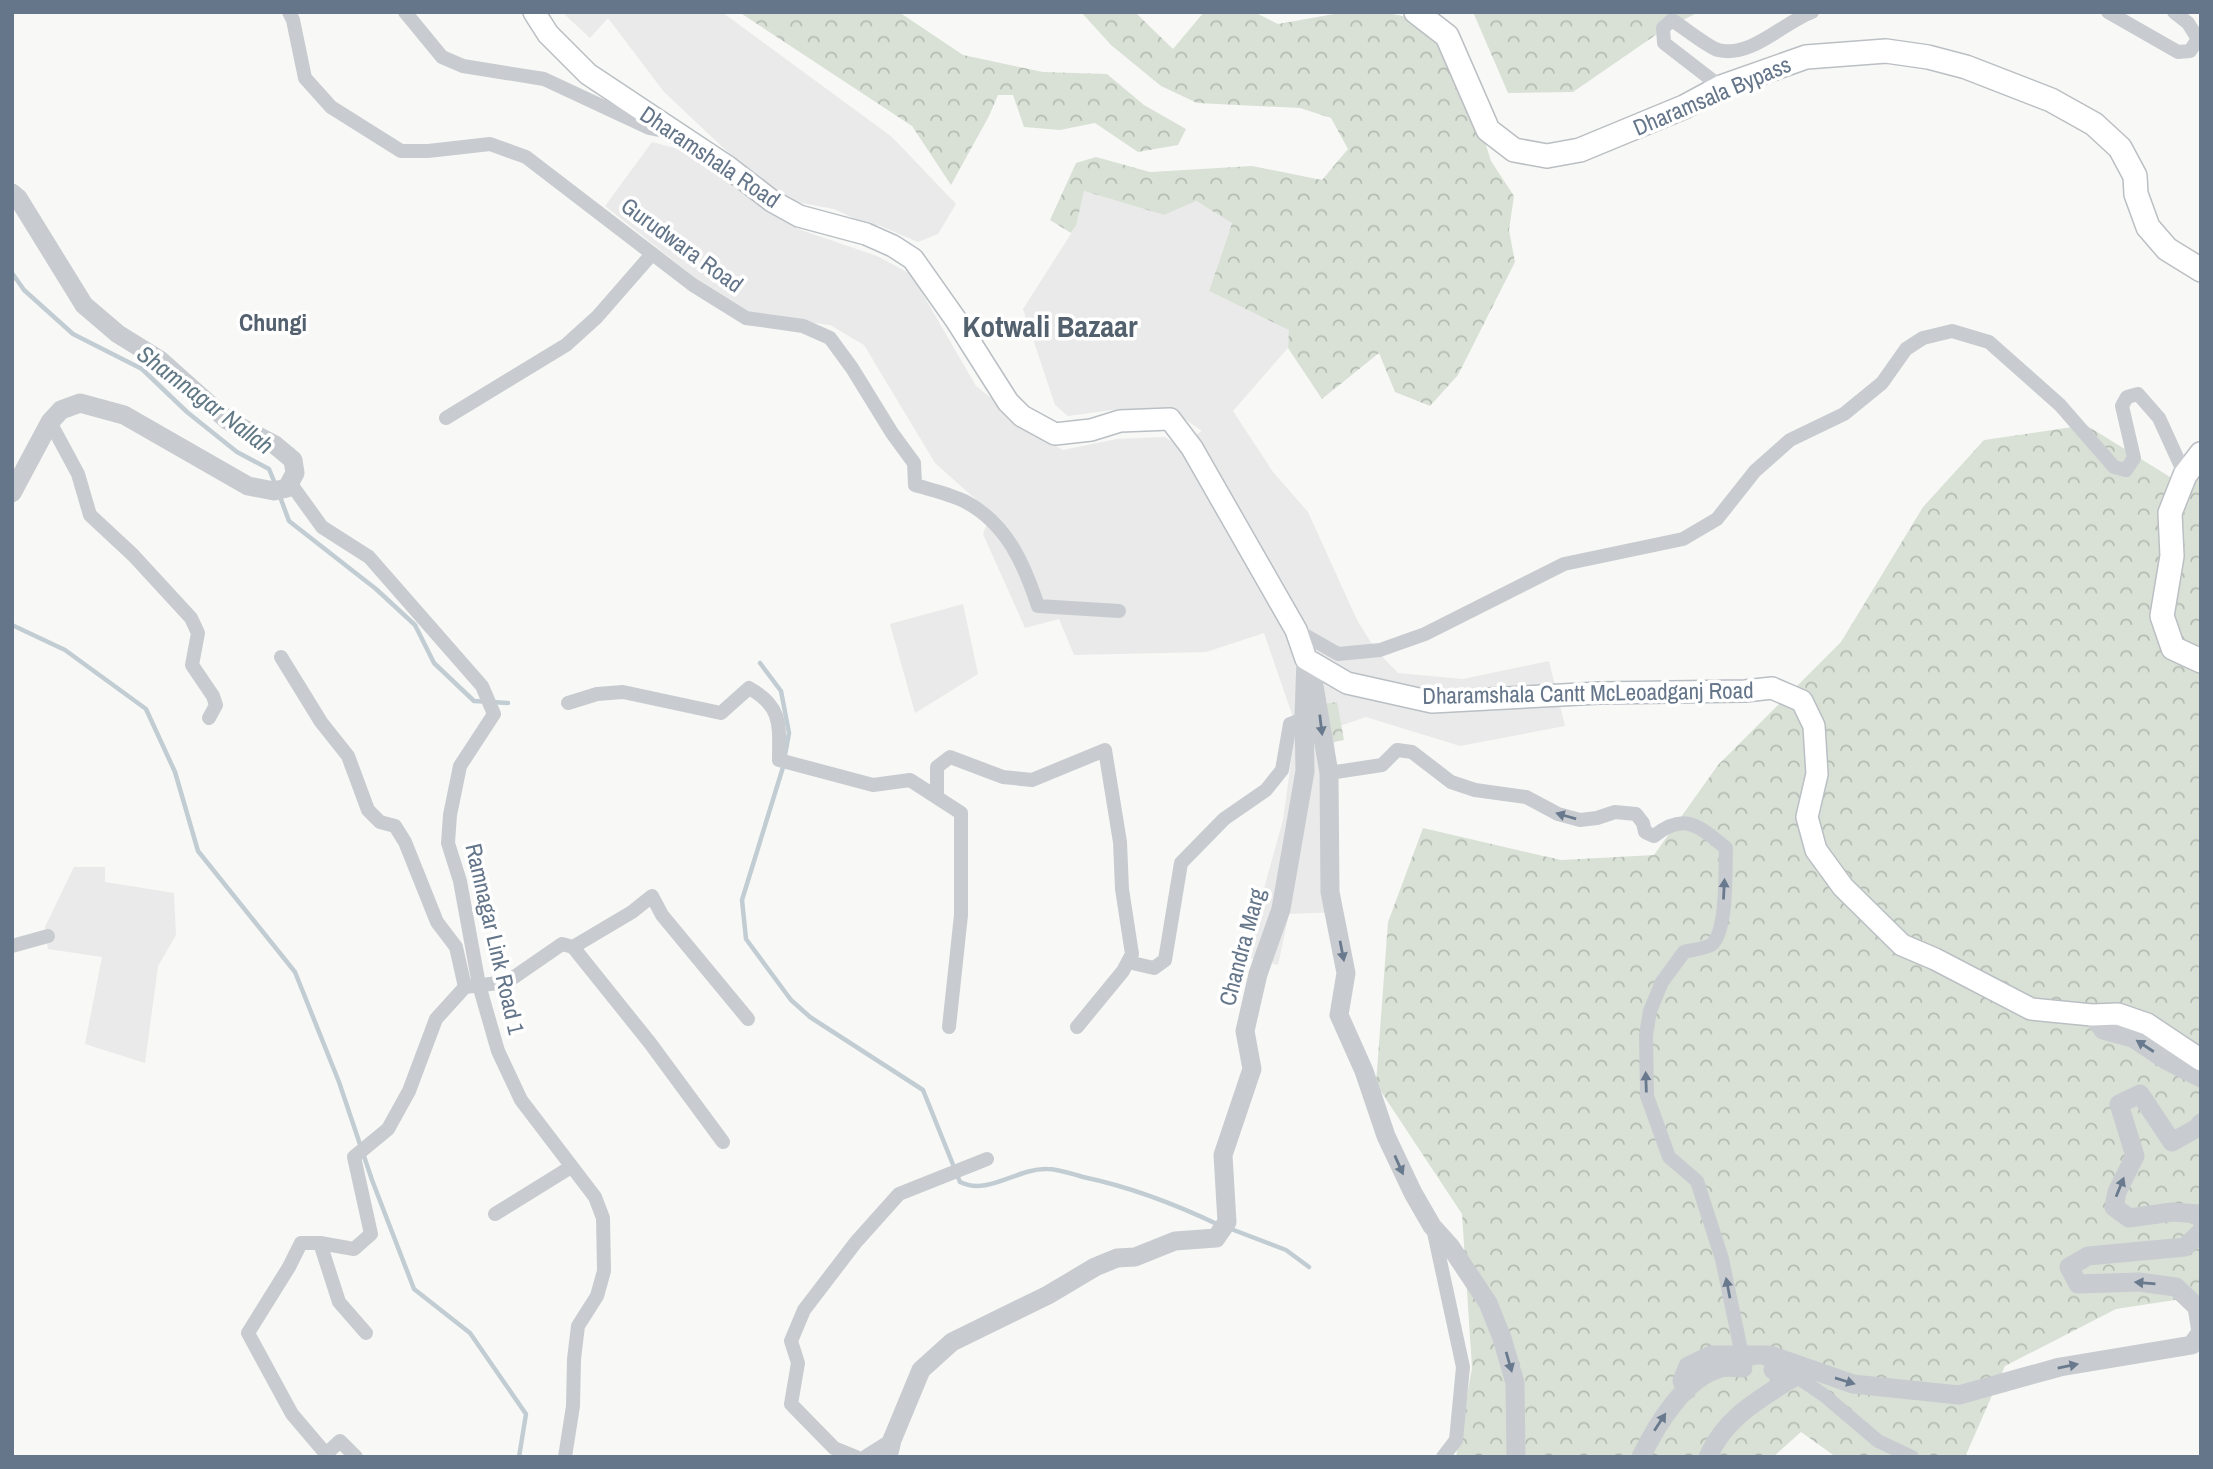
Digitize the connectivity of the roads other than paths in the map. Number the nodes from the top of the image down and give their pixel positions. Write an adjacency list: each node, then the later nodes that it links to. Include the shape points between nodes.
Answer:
1 (289, 12): 11 (street, Gurudwara Road, via 304,78 331,107 401,151 490,144 526,157)
2 (405, 12): 9 (street, via 442,57 463,66 544,79 649,128)
3 (534, 12): 9 (main road, Dharamshala Road, via 548,34 588,74)
4 (1416, 12): 8 (main road, Dharamsala Bypass, via 1447,36 1488,130 1514,150 1547,156 1580,150)
5 (1812, 12): 8 (street, via 1740,50 1716,50 1672,20 1663,28 1664,43)
6 (2108, 12): 7 (street, via 2178,52 2190,51 2197,39 2188,23)
7 (2174, 12)
8 (1721, 87): 12 (main road, Dharamsala Bypass, via 1805,57 1886,51 1941,60 2006,80 2094,124 2120,148 2135,176 2148,227 2167,249)
9 (675, 133): 20 (main road, Dharamshala Road, via 799,216 866,234 913,259 1007,402 1022,416 1055,433 1091,430 1120,421 1170,419 1192,448)
10 (12, 194): 17 (street, via 85,305 118,334 160,360 227,420 293,460 295,473)
11 (652, 254): 13 (street, via 566,345); 19 (street, Gurudwara Road, via 746,318 803,326 830,338 914,463 915,485 964,501 988,515 1012,543 1038,606)
12 (2201, 270)
13 (446, 418)
14 (50, 422): 17 (street, via 61,410 80,403 124,415 248,486); 18 (street); 26 (street, via 78,474 90,515 191,618 198,633 192,665 216,705)
15 (2201, 454): 16 (main road)
16 (2185, 475): 20 (street, via 2160,418 2138,394 2127,397 2122,406 2134,458 2126,470 2114,467 2060,405 1989,342 1952,331 1923,338 1906,349 1882,383 1844,414 1790,440 1755,471 1717,519 1683,539 1564,564 1425,634 1380,650 1338,654); 23 (main road, via 2170,513 2172,556 2162,616 2173,648)
17 (284, 487): 33 (street, Ramnagar Link Road 1, via 322,527 369,557 482,687 494,714 460,766 450,815 448,843 460,881)
18 (12, 493)
19 (1119, 611)
20 (1296, 630): 22 (main road)
21 (281, 657): 33 (street, via 321,722 348,755 368,810 380,822 395,826 405,842 437,922 456,947)
22 (1306, 659): 25 (street, Chandra Marg); 27 (street, one-way to 27, via 1317,692); 34 (main road, Dharamshala Cantt McLeoadganj Road, via 1347,683 1433,702 1772,688 1802,701 1814,726 1817,774 1807,817 1816,850 1843,887 1902,945 2031,1009)
23 (2201, 661)
24 (568, 703): 28 (street, via 623,692 720,713 749,688 764,696 779,717 779,760 873,785 910,780)
25 (1304, 716): 32 (street, via 1290,724 1282,769 1266,790 1224,819 1181,863 1165,960 1154,968); 53 (street, Chandra Marg, via 1305,771 1281,909 1258,974 1245,1031 1252,1069 1223,1155 1222,1230 1095,1267 952,1342 921,1370)
26 (209, 718)
27 (1329, 773): 46 (street, one-way to 46, via 1330,892 1346,973 1339,1016 1386,1136); 50 (street, one-way to 27, via 1722,1259 1697,1181 1669,1157 1647,1096 1646,1068 1650,1011 1662,982 1684,952 1710,946 1717,937 1726,848 1681,821 1654,836 1645,832 1636,814 1615,812 1580,820 1526,797 1475,790 1451,782 1412,752 1396,750 1382,765)
28 (937, 797): 32 (street, via 937,767 950,757 1003,777 1032,780 1105,750 1120,842 1132,954); 36 (street, via 961,813 961,915)
29 (48, 936): 30 (street)
30 (12, 946)
31 (573, 947): 33 (street, via 562,944 507,982); 35 (street, via 652,896 662,915); 41 (street)
32 (1128, 962): 37 (street)
33 (472, 986): 43 (street, Ramnagar Link Road 1, via 521,1100); 48 (street, via 436,1019 409,1091 388,1129 354,1157 371,1234 354,1249)
34 (2092, 1015): 38 (main road, Dharamshala Cantt McLeoadganj Road, via 2118,1014 2147,1024); 39 (street, one-way to 34, via 2133,1038 2103,1030)
35 (748, 1019)
36 (949, 1027)
37 (1077, 1027)
38 (2201, 1060)
39 (2201, 1078)
40 (2201, 1123): 45 (street, one-way to 40, via 2200,1214 2172,1212 2129,1218 2114,1207 2135,1156 2119,1104 2140,1094 2172,1142)
41 (723, 1142)
42 (987, 1159): 56 (street, via 899,1194 804,1310 790,1341 798,1363 791,1404 834,1448)
43 (571, 1167): 44 (street); 55 (street, Ramnagar Link Road 1, via 595,1197 603,1218 604,1270 597,1296 578,1326)
44 (495, 1214)
45 (2201, 1220)
46 (1432, 1226): 58 (street, via 1463,1367 1456,1440); 59 (street, one-way to 59, via 1488,1303 1502,1338 1515,1383)
47 (2201, 1232): 50 (street, one-way to 47, via 1770,1355 1853,1384 1959,1395 2060,1367 2192,1345 2201,1332 2197,1307 2176,1287 2139,1282 2078,1284 2069,1267 2088,1256 2185,1247)
48 (320, 1243): 49 (street, via 340,1301); 54 (street, via 301,1243 248,1334 292,1414 326,1454 340,1441)
49 (366, 1333)
50 (1741, 1355): 52 (street, via 1711,1355 1688,1366 1682,1381)
51 (1796, 1376): 52 (street, via 1767,1368 1721,1368); 61 (street, via 1730,1422); 62 (street, via 1878,1441)
52 (1686, 1391): 60 (street, one-way to 52, via 1662,1417)
53 (890, 1449): 57 (street)
54 (356, 1457)
55 (565, 1457)
56 (856, 1457)
57 (865, 1457)
58 (1443, 1457)
59 (1516, 1457)
60 (1641, 1457)
61 (1708, 1457)
62 (1912, 1457)

